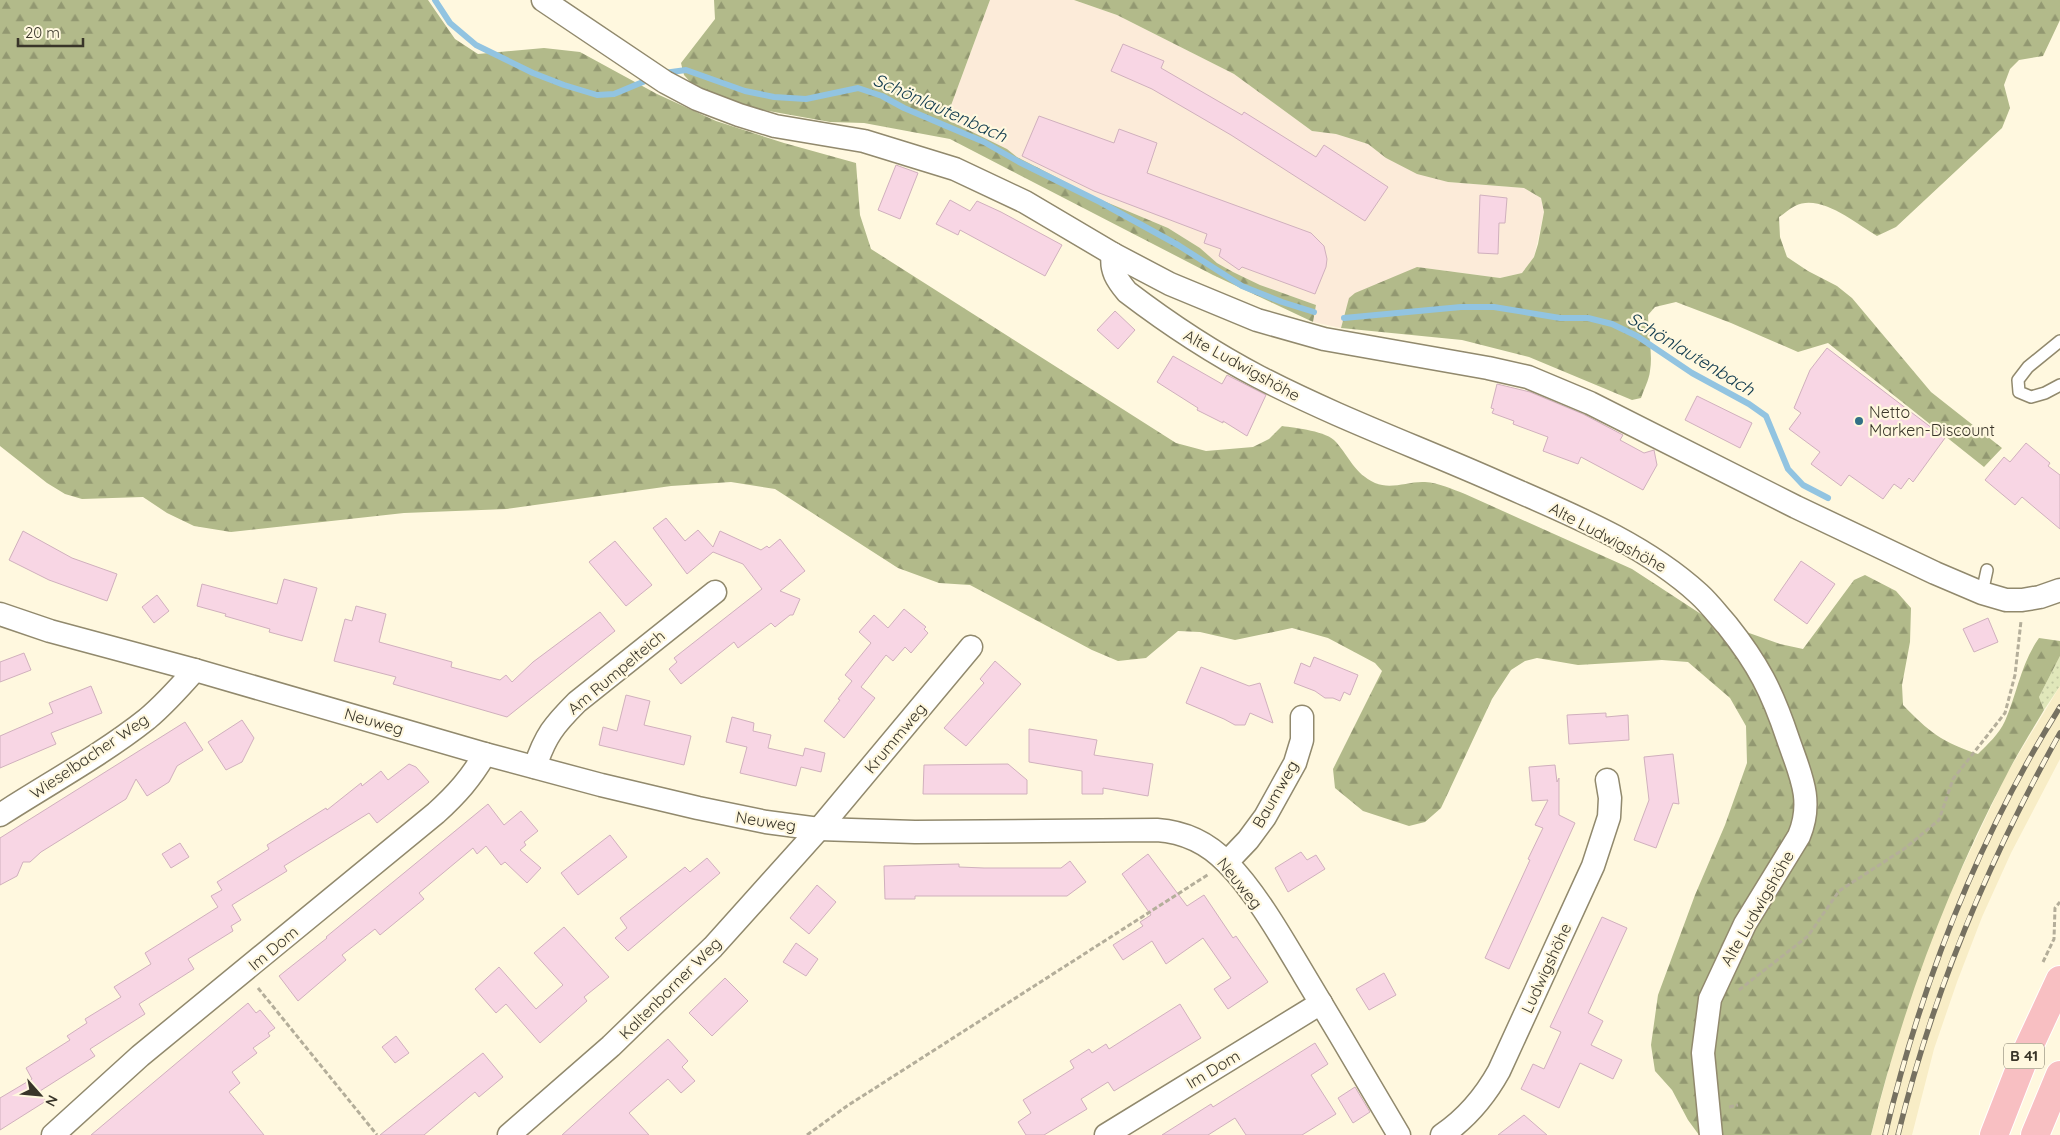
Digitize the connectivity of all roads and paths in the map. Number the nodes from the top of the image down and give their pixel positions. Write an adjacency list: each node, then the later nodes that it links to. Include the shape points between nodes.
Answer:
1 (543, 0): 2 (street, via 665,82 697,99 776,126 864,141 955,169 1025,202)
2 (1113, 254): 8 (street, via 1170,284 1257,320 1324,339 1488,368 1557,388 1796,507); 32 (street, Alte Ludwigshöhe, via 1117,281 1127,292 1207,348 1304,399 1562,511 1660,563 1702,596 1757,666 1781,718 1803,784 1807,807 1799,836 1745,924 1710,999 1704,1053)
3 (2060, 341): 4 (lane, via 2028,367 2018,380 2019,392 2031,397)
4 (2060, 385)
5 (1987, 570): 8 (lane)
6 (2060, 590): 9 (street)
7 (716, 592): 15 (street, Am Rumpelteich, via 571,709 547,735)
8 (1982, 593): 9 (street, via 2006,600)
9 (2022, 600): 22 (path, via 2015,675 2005,712 1952,779 1939,820 1904,849 1839,891 1808,936)
10 (0, 614): 12 (street, Neuweg, via 50,631)
11 (972, 647): 18 (street, Krummweg)
12 (195, 670): 14 (street, Neuweg); 17 (street, Wieselbacher Weg, via 147,719)
13 (1302, 717): 19 (street, Baumweg, via 1302,740 1295,763 1265,817)
14 (485, 754): 15 (street, Neuweg); 20 (street, Im Dom, via 456,796)
15 (535, 767): 18 (street, Neuweg, via 698,808)
16 (1607, 780): 31 (street, Ludwigshöhe, via 1609,817 1593,866 1498,1071 1485,1096)
17 (0, 815)
18 (819, 829): 19 (street, Neuweg, via 1174,831 1191,836); 27 (street, Kaltenborner Weg, via 713,947 662,998)
19 (1227, 862): 23 (street, Neuweg, via 1257,901); 28 (path, via 847,1106)
20 (245, 972): 25 (street, Im Dom, via 140,1056); 26 (path)
21 (2060, 980): 33 (main road, B 41, via 2026,1053)
22 (1736, 992)
23 (1321, 1003): 29 (street, Im Dom); 30 (street, Neuweg)
24 (2060, 1075): 34 (main road, B 41)
25 (53, 1135)
26 (377, 1135)
27 (509, 1135)
28 (807, 1135)
29 (1106, 1135)
30 (1399, 1135)
31 (1442, 1135)
32 (1711, 1135)
33 (1994, 1135)
34 (2035, 1135)

